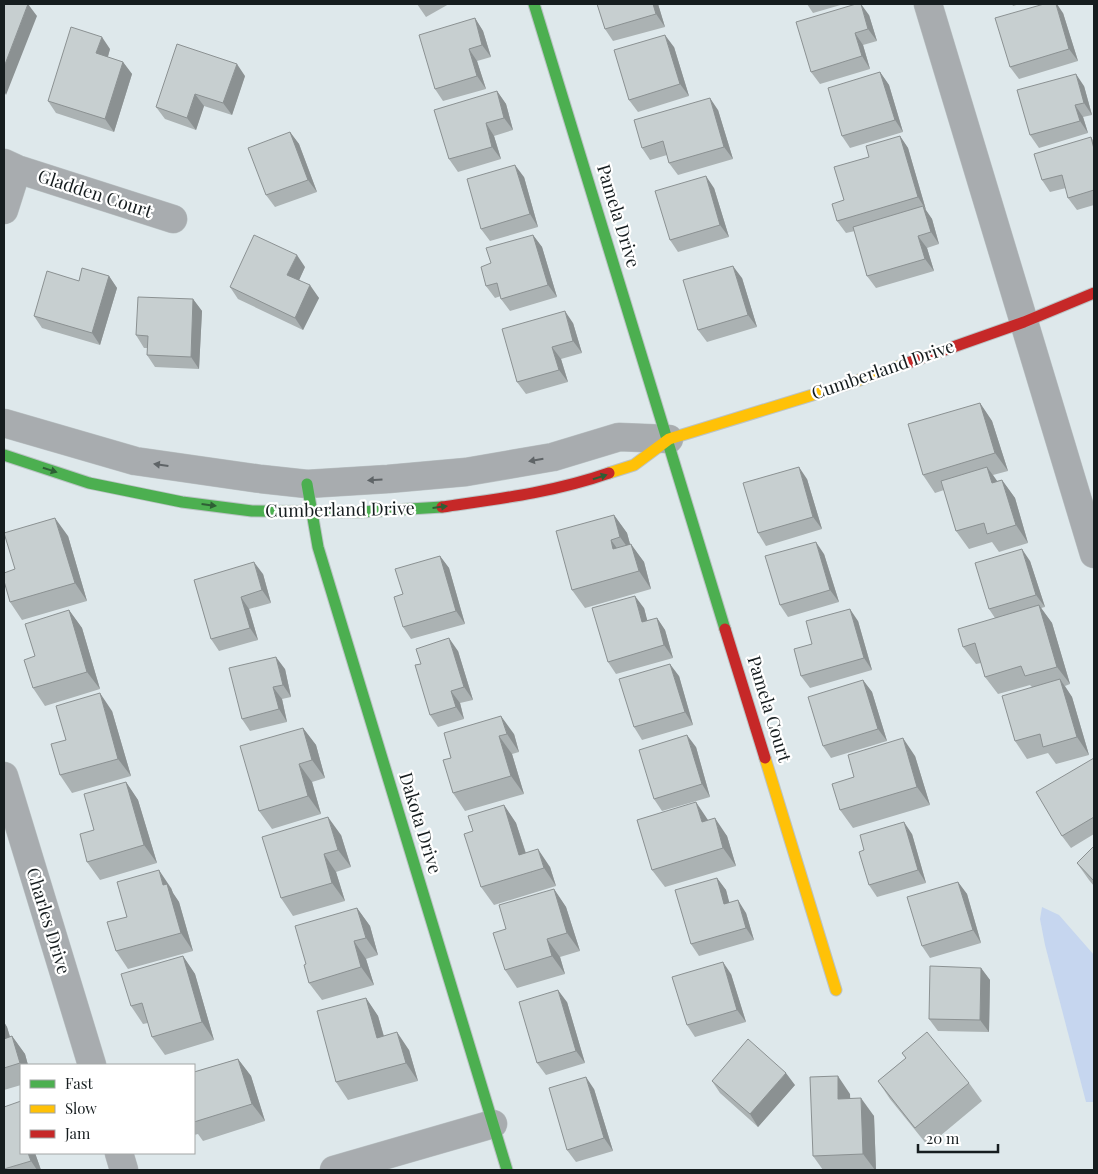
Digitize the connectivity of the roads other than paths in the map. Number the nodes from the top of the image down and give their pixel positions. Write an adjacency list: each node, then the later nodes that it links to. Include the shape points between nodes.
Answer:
1 (534, 4): 9 (street, Pamela Drive)
2 (928, 4): 7 (street)
3 (10, 166): 4 (street); 5 (street, Gladden Court)
4 (4, 210)
5 (173, 220)
6 (1094, 293): 7 (street, Cumberland Drive)
7 (1024, 322): 9 (street, Cumberland Drive, via 845,385); 13 (street)
8 (4, 423): 11 (street, Cumberland Drive, one-way to 8, via 135,461)
9 (669, 439): 11 (street, Cumberland Drive, one-way to 11, via 619,437 553,457 466,472); 12 (street, Cumberland Drive, one-way to 9, via 426,509 578,484 634,465); 15 (street, Pamela Court)
10 (4, 455): 12 (street, Cumberland Drive, one-way to 12, via 89,483 182,502 252,511)
11 (308, 484): 12 (street, Dakota Drive)
12 (311, 512): 17 (street, Dakota Drive, via 318,547)
13 (1094, 554)
14 (4, 776): 16 (street, Charles Drive)
15 (836, 990)
16 (92, 1064)
17 (493, 1124): 20 (street); 21 (street, Dakota Drive)
18 (119, 1154): 19 (street)
19 (124, 1170)
20 (334, 1170)
21 (507, 1170)

